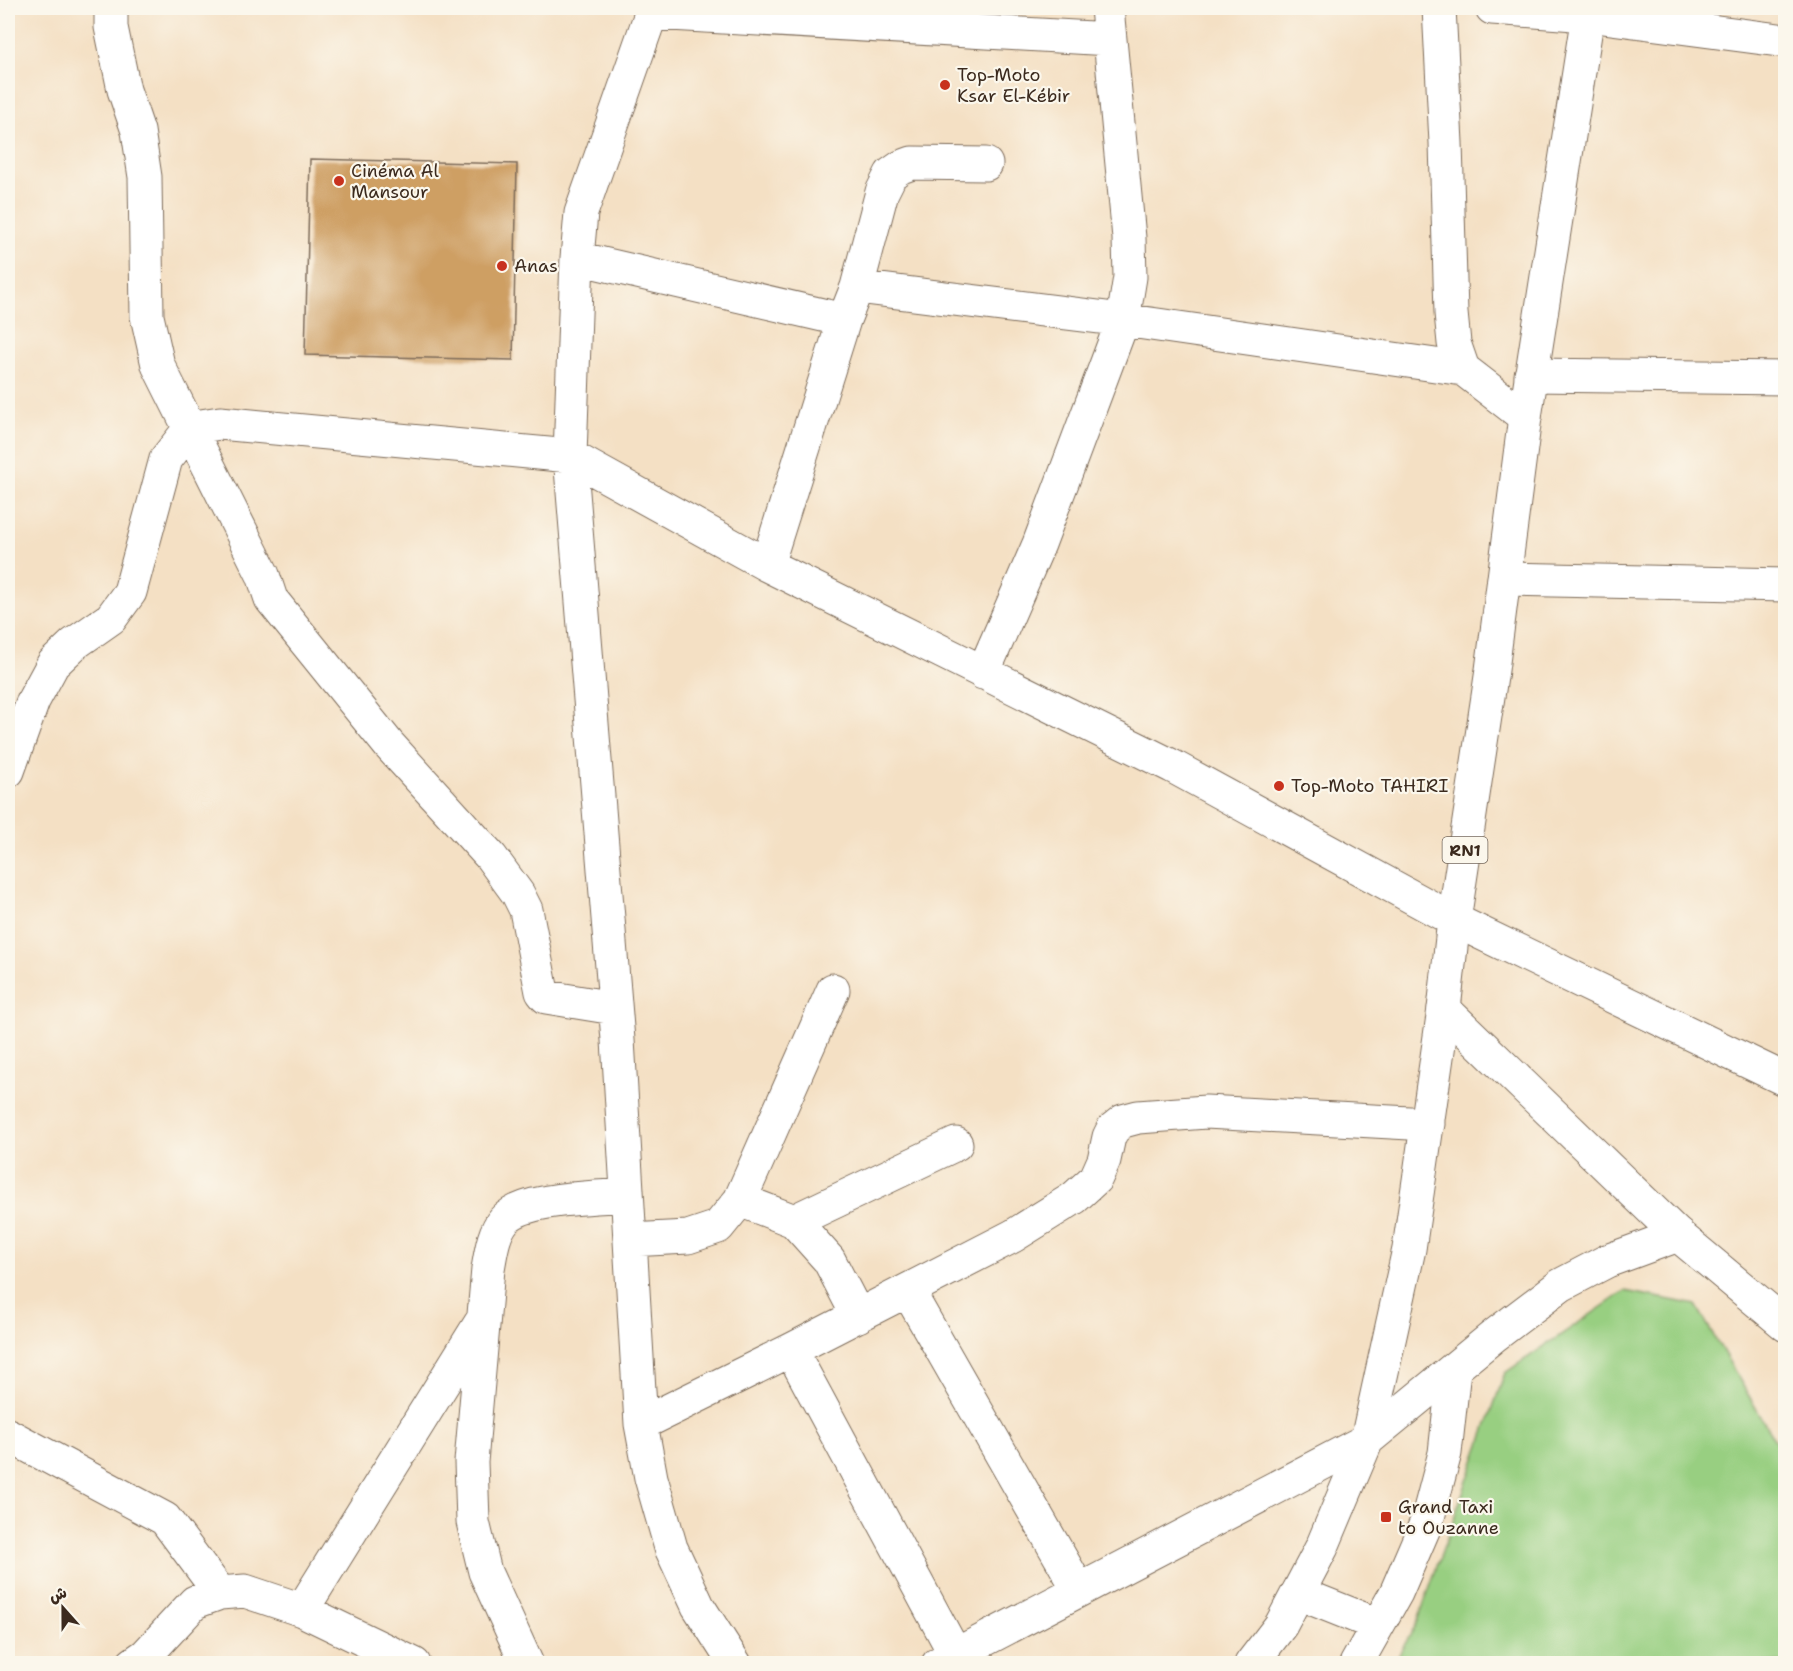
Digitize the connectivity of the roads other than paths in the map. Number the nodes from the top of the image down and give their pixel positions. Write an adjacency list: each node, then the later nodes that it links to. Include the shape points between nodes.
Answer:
1 (111, 8): 17 (street, via 111,27 124,90 138,131 145,177 147,316 158,365)
2 (1439, 8): 13 (street, via 1450,313)
3 (1492, 8): 5 (street)
4 (653, 10): 6 (street); 9 (street, via 580,213)
5 (1588, 11): 7 (street); 14 (street, RN1)
6 (1108, 23): 12 (street, via 1129,238 1130,277)
7 (1785, 41)
8 (986, 164): 10 (street, via 912,162 891,174 882,192)
9 (577, 258): 11 (street); 18 (street)
10 (857, 287): 11 (street); 12 (street)
11 (844, 320): 19 (street)
12 (1123, 320): 13 (street); 22 (street, via 1039,544)
13 (1463, 369): 16 (street)
14 (1532, 375): 15 (street); 16 (street, RN1)
15 (1785, 378)
16 (1525, 417): 20 (street, RN1)
17 (192, 431): 18 (street, via 219,423); 23 (street, via 165,459 130,592 111,618 53,664 33,701); 26 (street, via 263,575 273,604 389,745 491,857 518,894 526,910 542,992 546,997)
18 (570, 456): 19 (street); 26 (street)
19 (767, 565): 22 (street)
20 (1504, 579): 21 (street); 24 (street, RN1)
21 (1785, 585)
22 (983, 673): 24 (street, via 1172,766)
23 (8, 771)
24 (1454, 920): 27 (street, RN1); 28 (street)
25 (833, 990): 32 (street)
26 (614, 1008): 31 (street)
27 (1444, 1009): 29 (street, RN1); 34 (street)
28 (1785, 1080)
29 (1428, 1124): 36 (street, via 1206,1112 1123,1121 1113,1129 1104,1161 1085,1189 1013,1236); 44 (street, RN1, via 1409,1249)
30 (956, 1144): 33 (street)
31 (627, 1195): 35 (street); 38 (street, via 537,1203 504,1220 494,1240 488,1269)
32 (740, 1200): 33 (street); 35 (street, via 718,1227 688,1237)
33 (794, 1221): 37 (street, via 829,1260)
34 (1678, 1234): 39 (street); 41 (street, via 1607,1261 1561,1285)
35 (630, 1240): 42 (street)
36 (908, 1291): 37 (street); 45 (street)
37 (858, 1316): 40 (street)
38 (484, 1318): 48 (street); 53 (street, via 471,1462 472,1522 485,1572)
39 (1785, 1325)
40 (790, 1350): 42 (street); 50 (street)
41 (1454, 1370): 44 (street); 49 (street, via 1445,1453 1427,1521)
42 (641, 1424): 54 (street, via 671,1548 698,1606)
43 (8, 1435): 46 (street, via 165,1519)
44 (1366, 1440): 45 (street); 47 (street, RN1, via 1322,1547)
45 (1079, 1590): 50 (street)
46 (220, 1593): 48 (street, via 245,1591); 51 (street, via 195,1602)
47 (1298, 1593): 49 (street); 55 (street, RN1, via 1281,1625)
48 (302, 1610): 52 (street)
49 (1378, 1625): 56 (street)
50 (946, 1659)
51 (133, 1664)
52 (414, 1664)
53 (527, 1664)
54 (735, 1664)
55 (1251, 1664)
56 (1356, 1664)

